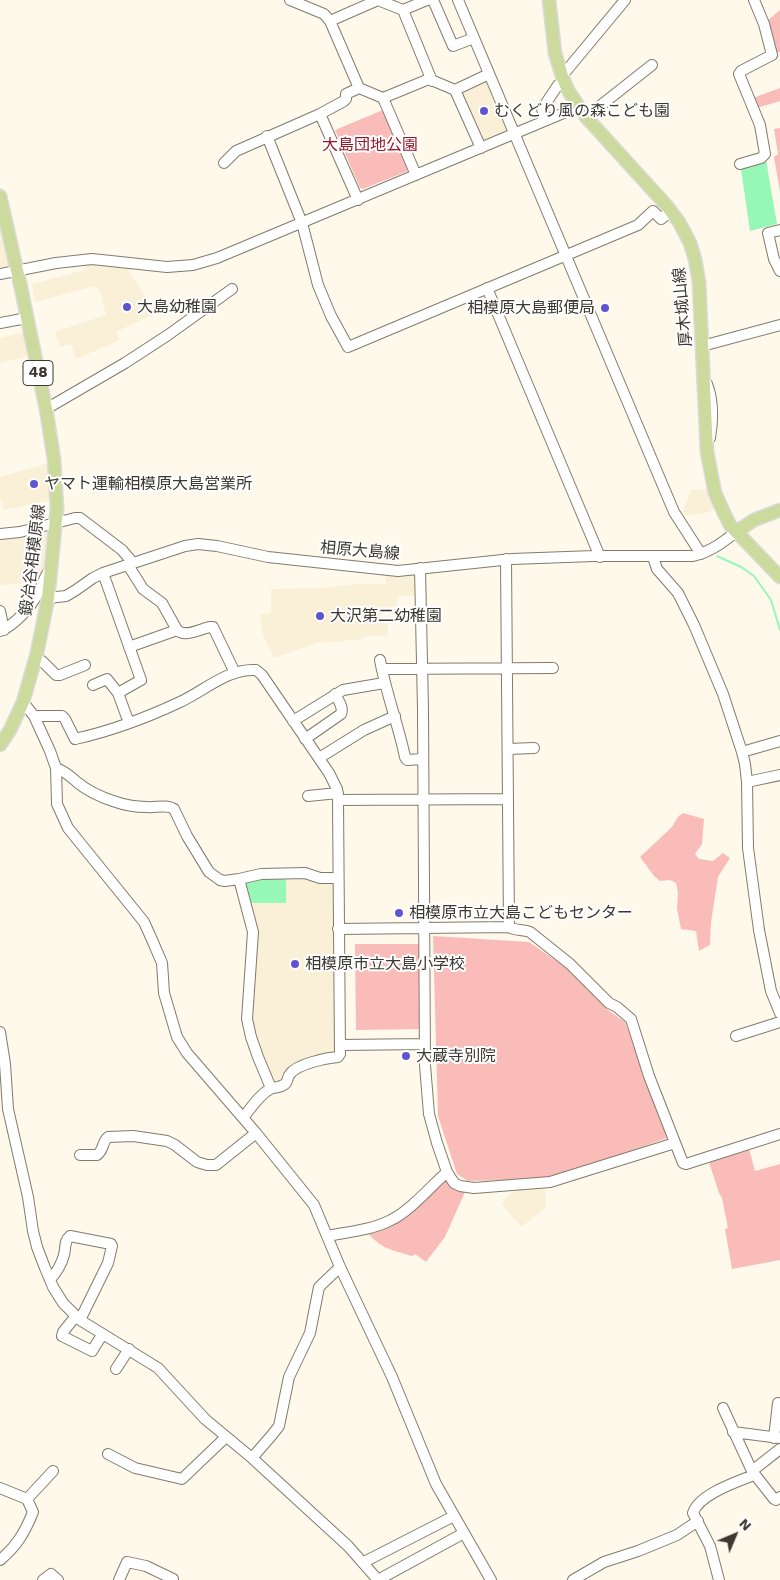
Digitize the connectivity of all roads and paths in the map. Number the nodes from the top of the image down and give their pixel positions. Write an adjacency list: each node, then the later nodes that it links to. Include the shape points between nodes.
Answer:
1 (290, 0): 10 (street, via 324,14)
2 (378, 0): 9 (street); 10 (street)
3 (427, 0): 9 (street)
4 (434, 0): 11 (street, via 453,46)
5 (458, 0): 11 (street)
6 (549, 0): 15 (main road, 厚木城山線)
7 (625, 0): 15 (street)
8 (754, 0): 26 (street, via 772,54 740,74 757,117 765,154)
9 (403, 10): 14 (street)
10 (330, 20): 16 (street)
11 (474, 38): 13 (street)
12 (652, 65): 19 (street)
13 (489, 74): 17 (street); 22 (street)
14 (432, 81): 17 (street); 18 (street)
15 (560, 81): 19 (main road, 厚木城山線); 21 (street, via 542,108)
16 (359, 88): 18 (street); 20 (street, via 346,94 344,102)
17 (455, 90): 24 (street)
18 (383, 98): 27 (street)
19 (582, 112): 21 (street); 30 (main road, 厚木城山線)
20 (320, 114): 23 (street); 29 (street)
21 (546, 120): 22 (street)
22 (514, 134): 24 (street); 33 (street)
23 (267, 136): 25 (street, via 236,150); 31 (street)
24 (481, 148): 27 (street)
25 (224, 163)
26 (740, 164)
27 (416, 175): 29 (street)
28 (0, 196): 34 (main road, 鍛冶谷相模原線 / 48)
29 (358, 200): 31 (street)
30 (671, 211): 33 (street, via 660,219 653,211 640,225); 42 (main road, 厚木城山線, via 685,232 695,259)
31 (302, 223): 34 (street, via 194,265 154,267 92,259); 37 (street, via 318,285 348,347)
32 (780, 230): 35 (street, via 768,233)
33 (567, 255): 37 (street); 48 (street, via 674,512)
34 (18, 271): 36 (street); 39 (main road, 鍛冶谷相模原線 / 48)
35 (780, 271)
36 (0, 274)
37 (487, 288): 49 (street)
38 (232, 289): 43 (street, via 161,340)
39 (27, 318): 40 (street); 43 (main road, 鍛冶谷相模原線 / 48)
40 (0, 323)
41 (780, 325): 42 (street)
42 (702, 346): 46 (main road, 厚木城山線, via 707,452 717,497)
43 (46, 409): 45 (main road, 鍛冶谷相模原線 / 48, via 56,475)
44 (780, 510): 46 (main road, via 754,520)
45 (57, 523): 47 (street); 52 (street, via 80,518 122,550); 53 (main road, 鍛冶谷相模原線 / 48)
46 (736, 532): 48 (street, 相原大島線); 56 (main road, 厚木城山線)
47 (0, 534)
48 (701, 554): 50 (street, 相原大島線)
49 (600, 556): 50 (street, 相原大島線); 51 (street, 相原大島線)
50 (654, 557): 82 (street, via 657,569 678,593 694,625 723,694)
51 (506, 559): 54 (street, 相原大島線); 65 (street)
52 (130, 564): 54 (street, 相原大島線, via 198,544 268,557 351,566 398,571); 55 (street, 相原大島線); 59 (street, via 143,589 162,603)
53 (52, 568): 57 (main road, 鍛冶谷相模原線 / 48); 60 (street, via 24,612)
54 (420, 568): 66 (street)
55 (103, 573): 57 (street, 相原大島線, via 66,596); 61 (street)
56 (780, 577)
57 (48, 598): 62 (main road, 鍛冶谷相模原線 / 48)
58 (0, 611): 60 (street)
59 (177, 630): 61 (street); 67 (street, via 185,634 213,627)
60 (2, 631)
61 (129, 647): 70 (street, via 141,680)
62 (35, 659): 63 (street, via 42,661 56,675); 72 (main road, 鍛冶谷相模原線 / 48)
63 (85, 665)
64 (553, 668): 65 (street)
65 (507, 669): 66 (street); 81 (street)
66 (421, 670): 68 (street, via 381,665); 84 (street)
67 (236, 673): 75 (street, via 252,669 259,671); 76 (street)
68 (384, 683): 71 (street, via 348,688); 74 (street)
69 (93, 686): 70 (street, via 107,679)
70 (118, 693): 76 (street)
71 (335, 694): 75 (street); 77 (street, via 342,714)
72 (23, 702): 73 (street); 79 (main road, 鍛冶谷相模原線 / 48)
73 (34, 716): 76 (street, via 62,716 75,740); 85 (street)
74 (395, 716): 83 (street, via 364,730); 84 (street, via 405,757 407,760)
75 (293, 721): 77 (street)
76 (130, 723)
77 (305, 739): 83 (street)
78 (780, 741): 82 (street)
79 (0, 746)
80 (534, 748): 81 (street)
81 (508, 749): 90 (street)
82 (742, 752): 87 (street)
83 (319, 758): 89 (street)
84 (422, 759): 91 (street)
85 (56, 768): 93 (street, via 114,802 140,807 170,806 209,872 220,880); 104 (street, via 57,804 68,828 144,922 153,942 162,963 164,993 177,1037)
86 (780, 776): 87 (street)
87 (747, 782): 97 (street, via 748,848 759,930 771,992)
88 (308, 796): 89 (street)
89 (338, 797): 91 (street); 92 (street)
90 (508, 799): 91 (street); 94 (street)
91 (423, 800): 95 (street)
92 (338, 878): 93 (street, via 320,878 305,873 261,874); 96 (street)
93 (239, 879): 103 (street, via 254,932 247,1019 253,1044)
94 (509, 927): 95 (street); 107 (street, via 530,932 631,1019)
95 (424, 928): 96 (street); 101 (street)
96 (338, 929): 102 (street)
97 (780, 1013)
98 (780, 1022): 100 (street)
99 (0, 1032): 112 (street, via 8,1109 37,1247)
100 (736, 1036)
101 (425, 1044): 102 (street); 109 (street, via 429,1114)
102 (340, 1045): 103 (street, via 338,1057 300,1067 290,1074 284,1085)
103 (271, 1088): 104 (street)
104 (243, 1118): 105 (street)
105 (256, 1133): 108 (street, via 216,1165 197,1162 167,1141 133,1136 108,1137 100,1153); 110 (street, via 314,1205)
106 (780, 1134): 107 (street, via 686,1164)
107 (675, 1144): 109 (street, via 550,1182 469,1188 454,1183)
108 (80, 1156)
109 (447, 1172): 110 (street, via 392,1220)
110 (327, 1236): 111 (street)
111 (340, 1267): 124 (street, via 320,1287 310,1332 289,1377 278,1426); 130 (street, via 392,1377 436,1484)
112 (50, 1279): 113 (street, via 63,1304); 113 (street, via 64,1256 66,1240 70,1236 111,1244 108,1263)
113 (77, 1318): 114 (street); 114 (street, via 62,1336 92,1351)
114 (102, 1335): 115 (street)
115 (129, 1349): 116 (street); 120 (street, via 161,1371)
116 (116, 1369)
117 (778, 1403): 121 (street)
118 (723, 1408): 119 (street)
119 (733, 1432): 121 (street); 126 (street)
120 (226, 1437): 123 (street, via 182,1478 134,1468); 124 (street)
121 (777, 1438)
122 (780, 1449): 126 (street)
123 (108, 1454)
124 (252, 1458): 134 (street)
125 (52, 1471): 129 (street)
126 (753, 1473): 128 (street, via 774,1499); 131 (street, via 695,1506)
127 (0, 1488): 129 (street)
128 (780, 1497)
129 (27, 1499): 133 (street, via 34,1512 12,1550)
130 (454, 1516): 132 (street); 134 (street)
131 (698, 1521): 141 (street, via 677,1535 604,1562); 142 (street, via 710,1546)
132 (464, 1533): 139 (street); 140 (street)
133 (0, 1560)
134 (364, 1562): 139 (street)
135 (43, 1580): 136 (street, via 51,1574)
136 (58, 1580)
137 (119, 1580): 138 (street, via 127,1562 146,1566)
138 (173, 1580)
139 (378, 1580)
140 (491, 1580)
141 (573, 1580)
142 (719, 1580)

